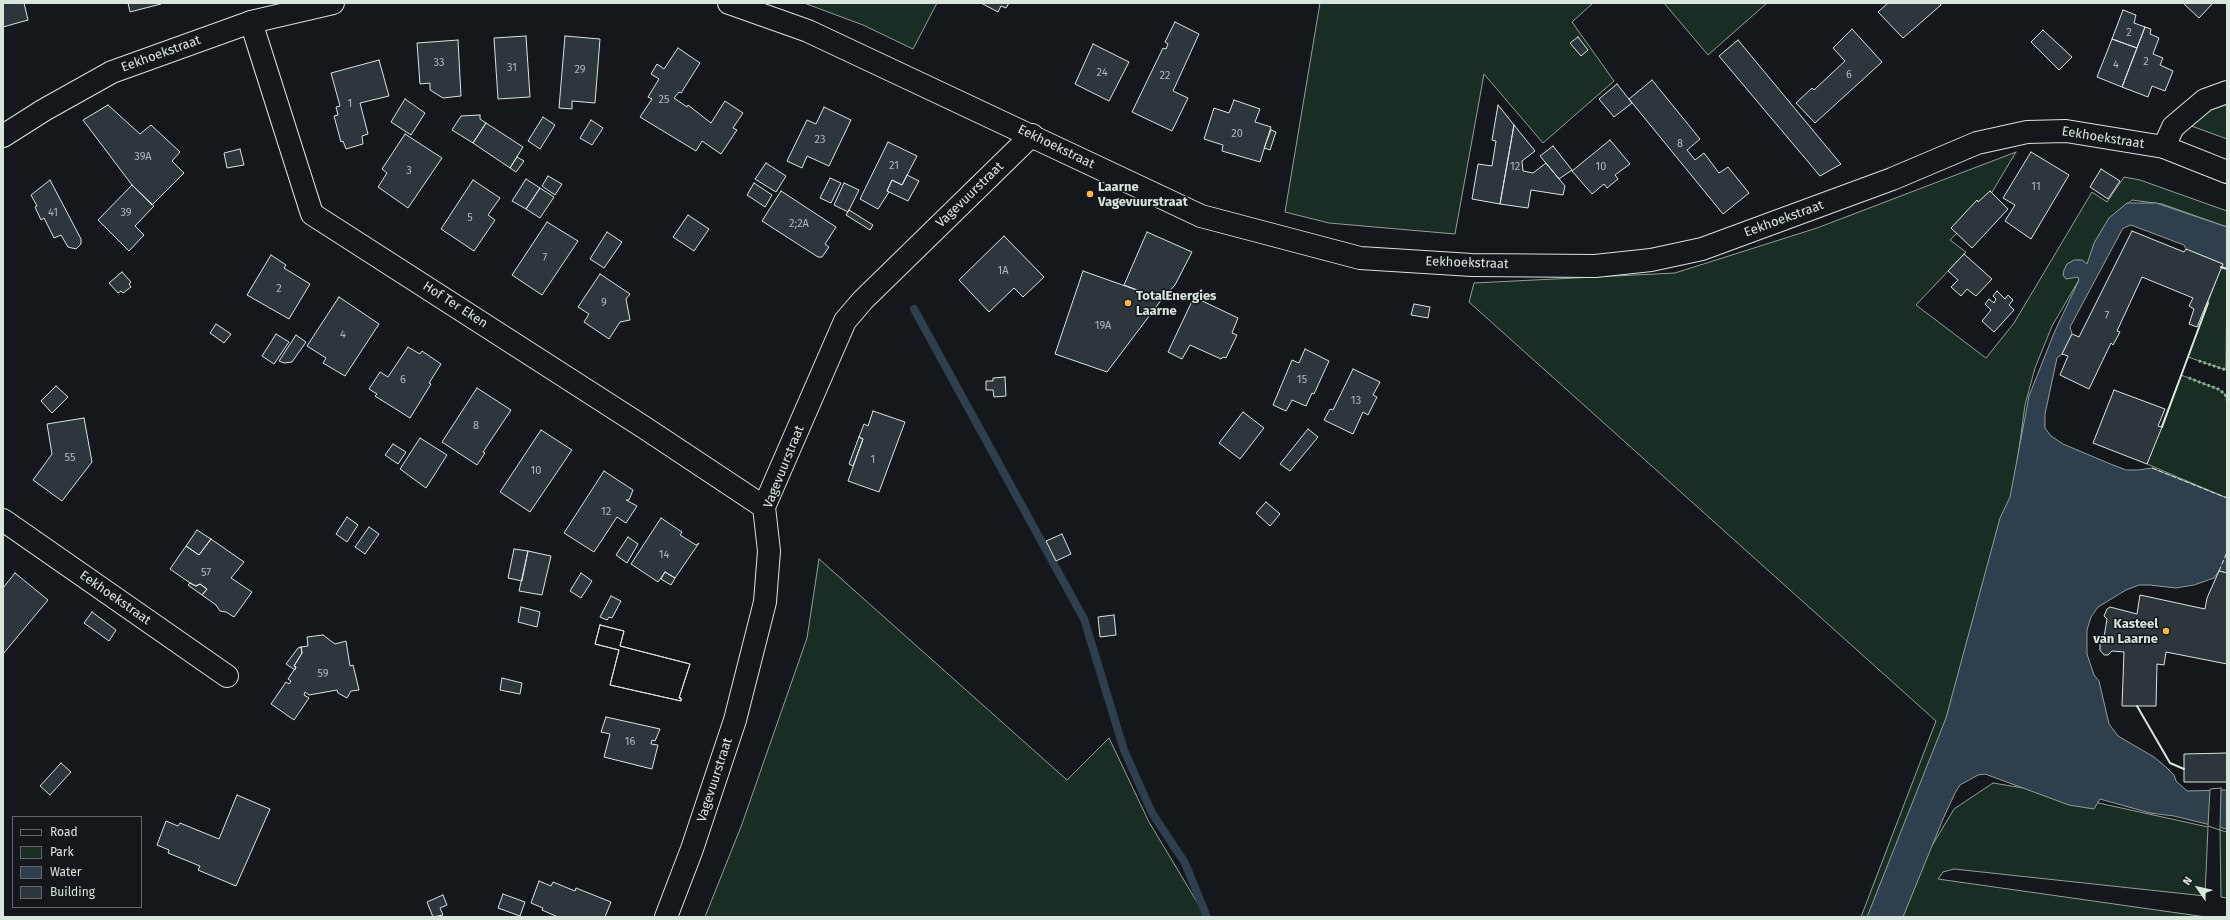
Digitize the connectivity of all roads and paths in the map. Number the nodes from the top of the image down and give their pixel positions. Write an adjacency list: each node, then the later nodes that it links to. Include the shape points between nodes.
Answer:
1 (333, 3): 3 (street, Eekhoekstraat)
2 (729, 3): 5 (street, Eekhoekstraat, via 808,31)
3 (252, 22): 6 (street, Eekhoekstraat, via 112,72); 9 (street, Hof Ter Eken, via 312,214 632,419)
4 (2227, 92): 7 (street, via 2205,100 2173,127)
5 (1032, 135): 7 (street, Eekhoekstraat, via 1201,216 1360,258 1472,265 1595,266 1652,260 1702,248 1892,179 1977,143 2027,132 2066,131); 9 (street, Vagevuurstraat, via 845,320)
6 (3, 136)
7 (2164, 147): 8 (street, Eekhoekstraat)
8 (2227, 172)
9 (764, 507): 12 (street, Vagevuurstraat, via 769,551 765,602 735,720 692,849)
10 (3, 520): 11 (street, Eekhoekstraat)
11 (226, 676)
12 (666, 917)

